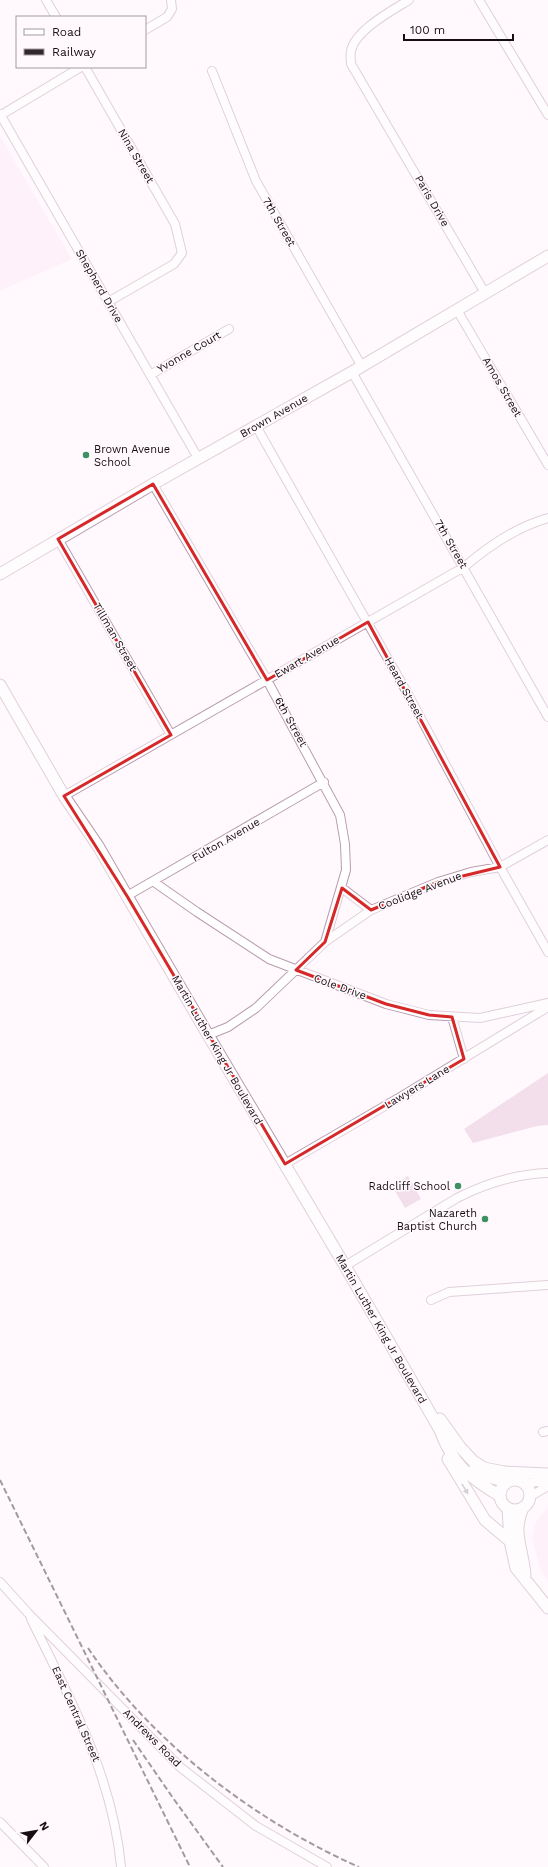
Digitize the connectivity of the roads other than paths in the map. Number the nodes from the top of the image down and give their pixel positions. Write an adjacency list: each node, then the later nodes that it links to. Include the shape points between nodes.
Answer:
1 (46, 0): 5 (street)
2 (171, 0): 6 (street, via 172,9 167,17)
3 (409, 0): 13 (street, Paris Drive, via 374,21 360,36 351,50 351,64)
4 (479, 0): 11 (street)
5 (55, 16)
6 (146, 29)
7 (79, 68): 10 (street)
8 (86, 68): 14 (street, Nina Street, via 175,224 182,253 174,264)
9 (212, 72): 17 (street, 7th Street, via 256,181)
10 (0, 115): 14 (street, Shepherd Drive)
11 (548, 115)
12 (548, 256): 13 (main road, Brown Avenue)
13 (485, 293): 15 (main road, Brown Avenue)
14 (108, 302): 18 (street, Shepherd Drive)
15 (457, 310): 17 (main road, Brown Avenue); 21 (street, Amos Street)
16 (229, 329): 18 (street, Yvonne Court)
17 (356, 368): 19 (main road, Brown Avenue); 25 (street, 7th Street)
18 (150, 375): 20 (street, Shepherd Drive)
19 (256, 426): 20 (main road, Brown Avenue); 27 (street, Heard Street)
20 (198, 458): 22 (main road, Brown Avenue)
21 (548, 465)
22 (153, 484): 24 (main road, Brown Avenue); 28 (street, 6th Street)
23 (548, 518): 25 (street, Ewart Avenue, via 537,521 486,548)
24 (58, 539): 26 (main road, Brown Avenue); 31 (street, Tillman Street)
25 (464, 567): 27 (street, Ewart Avenue); 30 (street, 7th Street)
26 (0, 574)
27 (368, 622): 28 (street, Ewart Avenue); 35 (street, Heard Street)
28 (267, 680): 31 (street, Ewart Avenue); 32 (street, 6th Street)
29 (0, 686): 33 (main road, Martin Luther King Jr Boulevard)
30 (548, 717)
31 (171, 735): 33 (street, Ewart Avenue)
32 (324, 782): 36 (street, Fulton Avenue); 37 (street, 6th Street, via 340,815 344,837 346,870)
33 (64, 796): 38 (main road, Martin Luther King Jr Boulevard, via 98,846)
34 (548, 840): 35 (street, Coolidge Avenue)
35 (500, 867): 39 (street, Coolidge Avenue, via 438,882); 41 (street, Heard Street)
36 (154, 882): 38 (street, Fulton Avenue); 42 (street, Cole Drive, via 269,959)
37 (342, 888): 39 (street); 40 (street, 6th Street)
38 (127, 896): 46 (main road, Martin Luther King Jr Boulevard)
39 (371, 910): 40 (street, Coolidge Avenue)
40 (325, 942): 42 (street, Coolidge Avenue)
41 (548, 952)
42 (296, 970): 45 (street, Cole Drive, via 386,1004 429,1015); 46 (street, Coolidge Avenue, via 256,1008 228,1027)
43 (548, 1004): 45 (street, Cole Drive, via 480,1018)
44 (548, 1007): 47 (street, Lawyers Lane)
45 (452, 1017): 47 (street)
46 (208, 1035): 48 (main road, Martin Luther King Jr Boulevard)
47 (464, 1059): 48 (street, Lawyers Lane)
48 (285, 1164): 50 (main road, Martin Luther King Jr Boulevard)
49 (548, 1173): 50 (street, via 512,1177 474,1190)
50 (345, 1266): 53 (main road, Martin Luther King Jr Boulevard)
51 (548, 1285): 52 (street, via 449,1292)
52 (431, 1300)
53 (425, 1405): 54 (main road, Martin Luther King Jr Boulevard); 56 (main road, via 442,1421 473,1461 484,1468 504,1472)
54 (432, 1416): 55 (main road, Martin Luther King Jr Boulevard); 65 (main road, Martin Luther King Jr Boulevard, one-way to 65, via 438,1443 475,1505 485,1520)
55 (440, 1430): 58 (main road, Martin Luther King Jr Boulevard, via 481,1473 501,1481); 61 (main road, Martin Luther King Jr Boulevard, via 457,1463 486,1488)
56 (548, 1474)
57 (548, 1479): 59 (street)
58 (510, 1480): 59 (main road); 61 (main road, via 502,1486)
59 (525, 1482): 62 (main road)
60 (548, 1486): 62 (street)
61 (500, 1496): 63 (main road)
62 (531, 1496): 64 (main road)
63 (508, 1508): 64 (main road); 65 (main road)
64 (523, 1508): 66 (main road, via 517,1532)
65 (510, 1541): 66 (main road, via 516,1568)
66 (525, 1576): 68 (main road)
67 (0, 1582): 69 (street, Andrews Road)
68 (548, 1608)
69 (28, 1613): 72 (street, East Central Street, via 95,1754 112,1809); 73 (street, Andrews Road, via 180,1767 256,1826)
70 (0, 1822): 71 (street)
71 (44, 1867)
72 (121, 1867)
73 (327, 1867)

